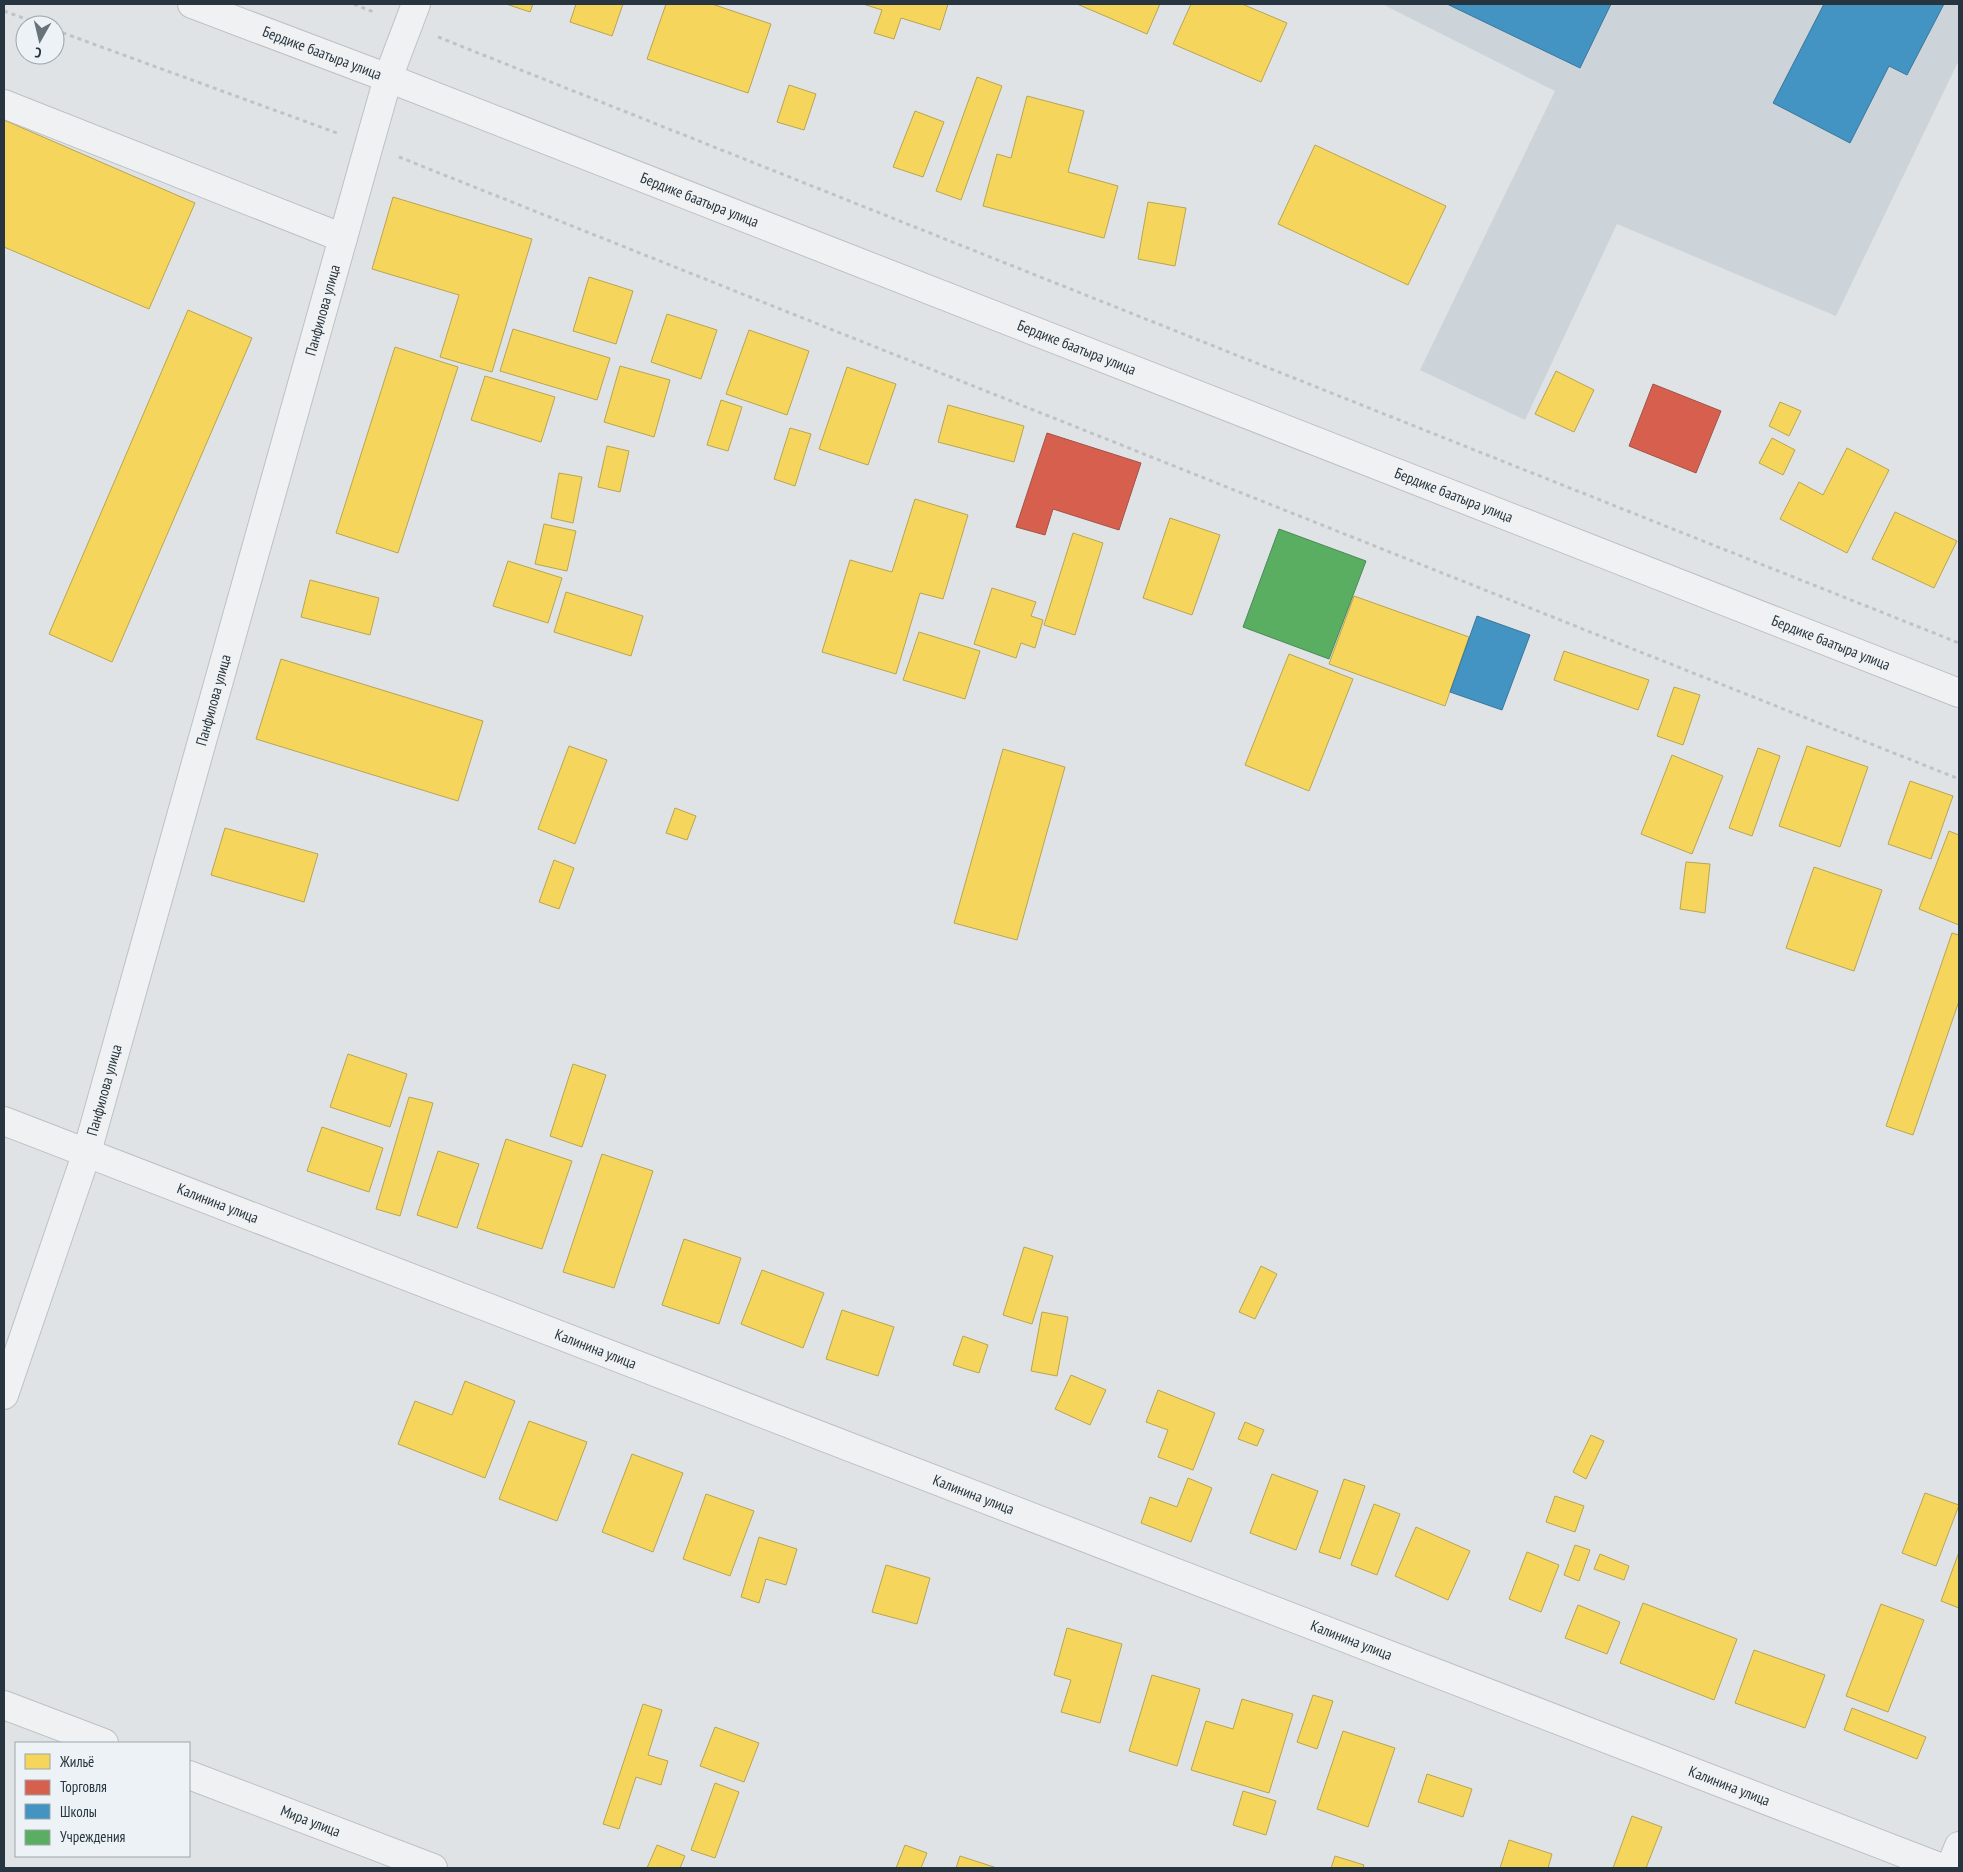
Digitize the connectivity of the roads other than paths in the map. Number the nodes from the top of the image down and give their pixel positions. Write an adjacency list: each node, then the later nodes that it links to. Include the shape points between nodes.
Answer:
1 (192, 4): 3 (street, Бердике баатыра улица)
2 (412, 14): 3 (street, Панфилова улица)
3 (388, 78): 5 (street, Панфилова улица); 6 (street, Бердике баатыра улица)
4 (4, 104): 5 (street)
5 (343, 238): 8 (street, Панфилова улица)
6 (1959, 693)
7 (4, 1121): 8 (street, Калинина улица)
8 (87, 1152): 9 (street, Панфилова улица); 15 (street, Калинина улица)
9 (4, 1395)
10 (4, 1705): 11 (street)
11 (101, 1742)
12 (190, 1775): 14 (street, Мира улица)
13 (1959, 1846): 16 (street)
14 (433, 1868)
15 (1942, 1868)
16 (1950, 1868)

